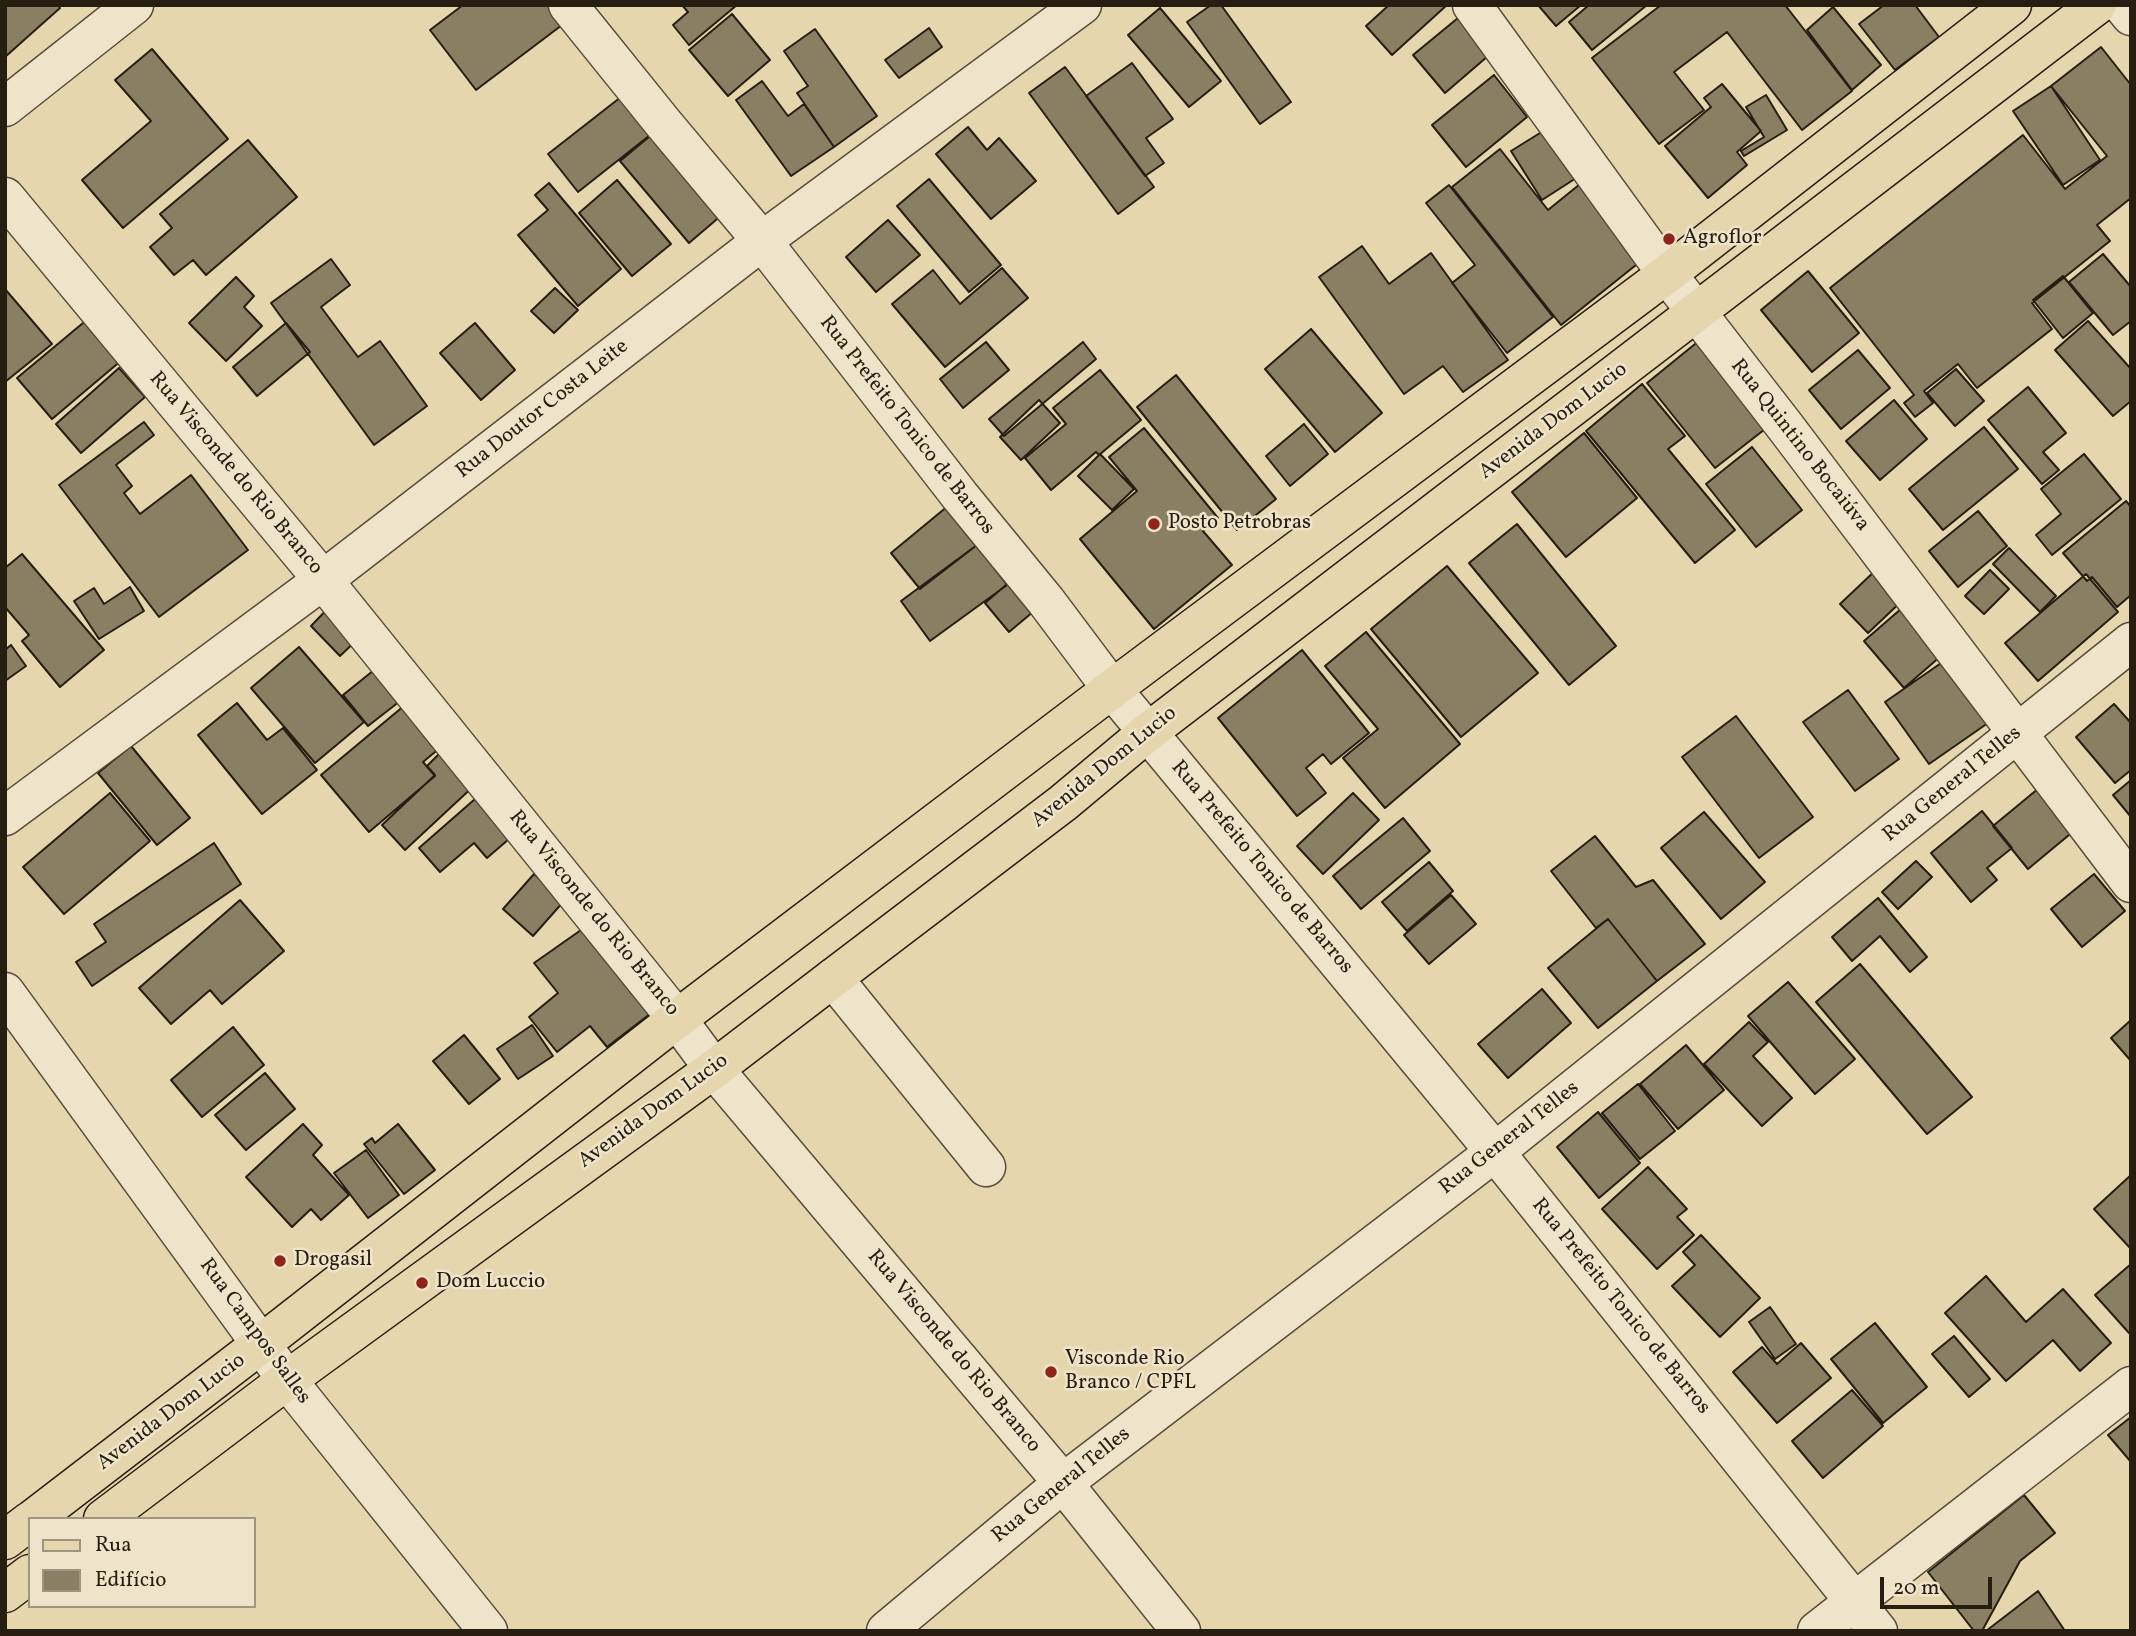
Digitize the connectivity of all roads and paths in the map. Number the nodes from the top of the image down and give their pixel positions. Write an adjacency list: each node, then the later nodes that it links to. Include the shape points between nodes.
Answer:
1 (134, 5): 9 (street)
2 (568, 5): 11 (street, Rua Prefeito Tonico de Barros)
3 (1082, 5): 11 (street, Rua Doutor Costa Leite)
4 (1472, 5): 12 (street, Rua Quintino Bocaiúva)
5 (2012, 5): 12 (main road, Avenida Dom Lucio)
6 (2097, 5): 13 (main road, Avenida Dom Lucio)
7 (2122, 5): 8 (street)
8 (2131, 16)
9 (5, 107)
10 (5, 197): 14 (street, Rua Visconde do Rio Branco)
11 (762, 241): 14 (street, Rua Doutor Costa Leite); 16 (street, Rua Prefeito Tonico de Barros)
12 (1667, 274): 13 (street, Rua Quintino Bocaiúva); 16 (main road, Avenida Dom Lucio)
13 (1698, 313): 17 (main road, Avenida Dom Lucio); 18 (street, Rua Quintino Bocaiúva)
14 (323, 580): 19 (street, Rua Doutor Costa Leite); 23 (street, Rua Visconde do Rio Branco)
15 (2131, 642): 18 (street, Rua General Telles)
16 (1112, 689): 17 (street, Rua Prefeito Tonico de Barros); 23 (main road, Avenida Dom Lucio)
17 (1148, 732): 21 (main road, Avenida Dom Lucio, via 1063,803); 25 (street, Rua Prefeito Tonico de Barros)
18 (2018, 733): 20 (street, Rua Quintino Bocaiúva); 25 (street, Rua General Telles)
19 (5, 816)
20 (2131, 883)
21 (833, 978): 24 (main road, Avenida Dom Lucio); 26 (street)
22 (5, 992): 27 (street, Rua Campos Salles)
23 (677, 1019): 24 (street, Rua Visconde do Rio Branco); 27 (main road, Avenida Dom Lucio)
24 (714, 1069): 28 (main road, Avenida Dom Lucio); 30 (street, Rua Visconde do Rio Branco)
25 (1496, 1152): 30 (street, Rua General Telles); 37 (street, Rua Prefeito Tonico de Barros)
26 (986, 1167)
27 (261, 1344): 28 (street, Rua Campos Salles); 31 (main road, Avenida Dom Lucio)
28 (287, 1380): 32 (main road, Avenida Dom Lucio); 38 (street, Rua Campos Salles)
29 (2131, 1386): 37 (street)
30 (1063, 1483): 39 (street, Rua General Telles); 40 (street, Rua Visconde do Rio Branco)
31 (35, 1517)
32 (106, 1517)
33 (28, 1522): 34 (main road, Avenida Dom Lucio)
34 (5, 1540)
35 (28, 1576): 36 (main road)
36 (5, 1593)
37 (1867, 1616): 41 (street)
38 (488, 1631)
39 (886, 1631)
40 (1181, 1631)
41 (1816, 1631)

